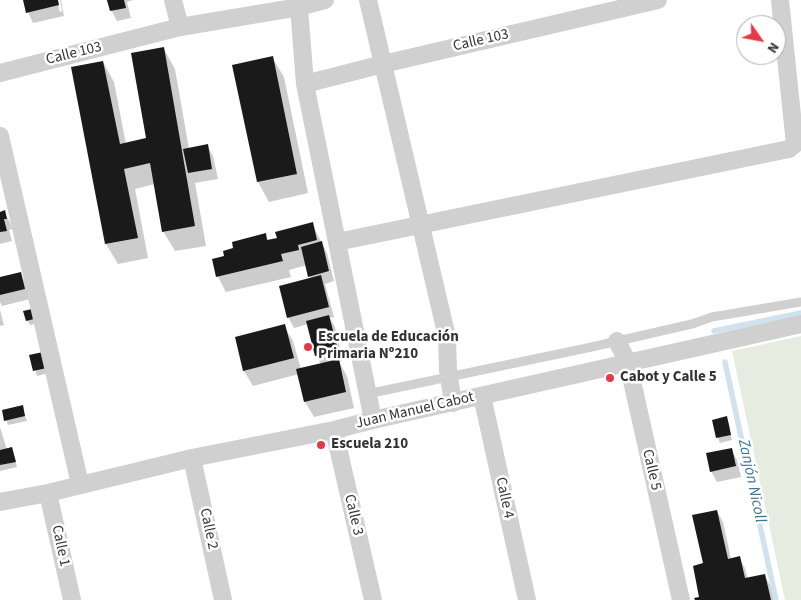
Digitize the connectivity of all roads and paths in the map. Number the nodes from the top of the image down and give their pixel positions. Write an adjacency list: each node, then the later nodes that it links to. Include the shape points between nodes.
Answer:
1 (173, 0): 7 (street)
2 (325, 0): 6 (street, Calle 103)
3 (368, 0): 8 (street)
4 (658, 0): 8 (street, Calle 103)
5 (780, 0): 12 (street, via 795,144 790,149)
6 (299, 7): 7 (street, Calle 103); 10 (street)
7 (180, 27): 9 (street, Calle 103)
8 (383, 64): 10 (street, Calle 103); 12 (street)
9 (0, 73)
10 (305, 84): 13 (street)
11 (0, 136): 25 (street)
12 (421, 225): 13 (street); 18 (street, via 447,337)
13 (337, 242): 19 (street)
14 (801, 302): 16 (lane, via 712,317)
15 (801, 324): 17 (street, Juan Manuel Cabot)
16 (617, 341): 17 (street, Calle 5); 18 (lane)
17 (628, 363): 20 (street, Juan Manuel Cabot); 32 (street, Calle 5)
18 (449, 377): 19 (lane); 21 (street)
19 (368, 394): 22 (street)
20 (482, 396): 21 (street, Juan Manuel Cabot); 31 (street, Calle 4)
21 (453, 403): 22 (street, Juan Manuel Cabot)
22 (373, 420): 23 (street, Juan Manuel Cabot)
23 (334, 430): 24 (street, Juan Manuel Cabot); 30 (street, Calle 3)
24 (192, 458): 25 (street, Juan Manuel Cabot); 29 (street, Calle 2)
25 (80, 484): 26 (street, Juan Manuel Cabot)
26 (48, 492): 27 (street, Juan Manuel Cabot); 28 (street, Calle 1)
27 (0, 502)
28 (72, 600)
29 (223, 600)
30 (373, 600)
31 (527, 600)
32 (681, 600)

